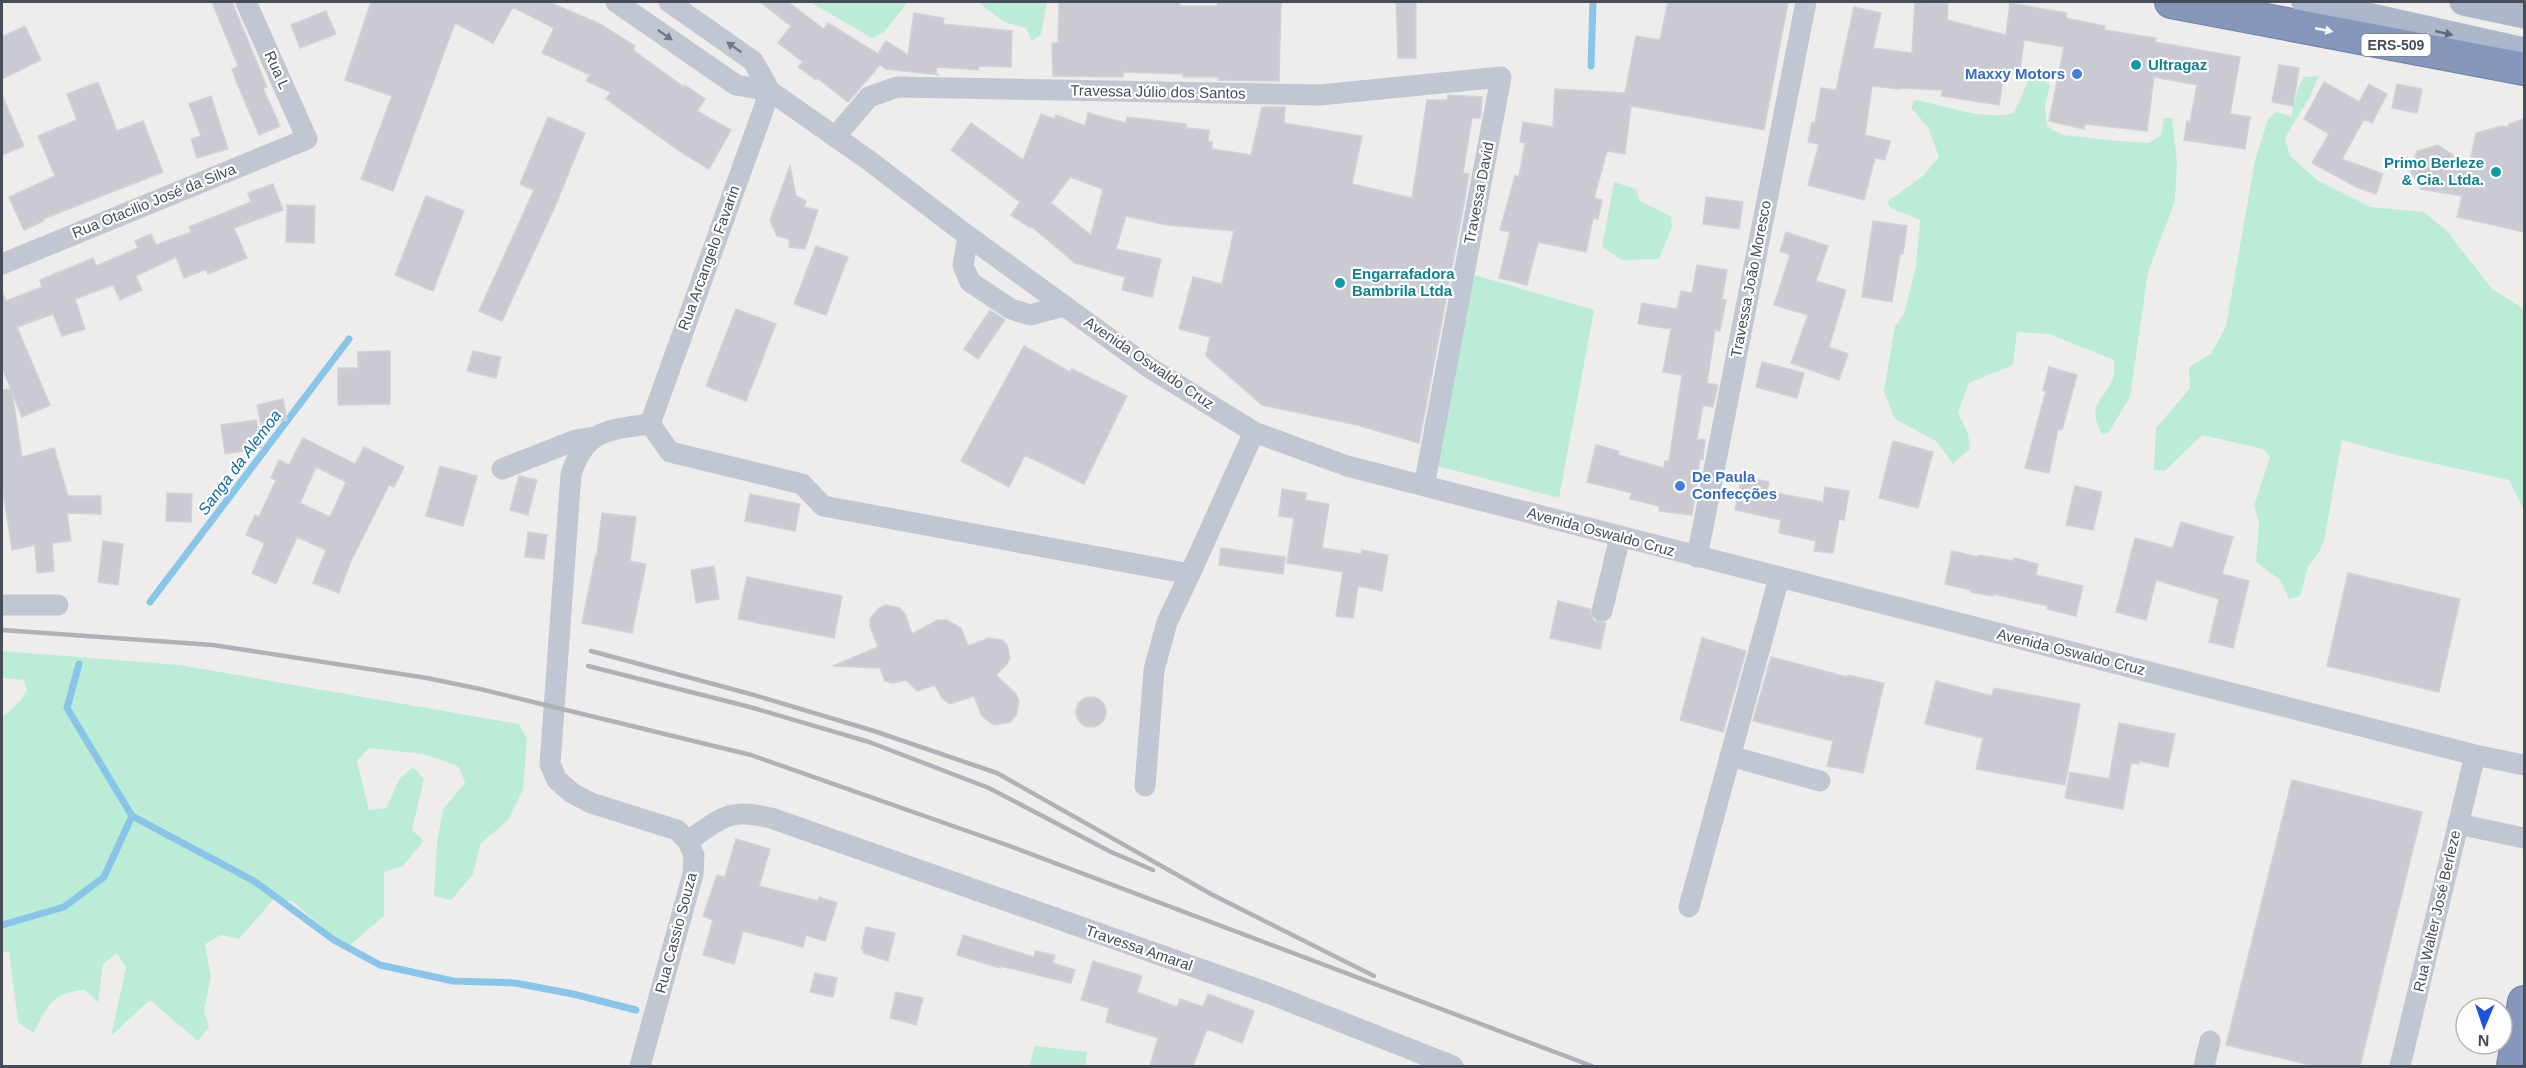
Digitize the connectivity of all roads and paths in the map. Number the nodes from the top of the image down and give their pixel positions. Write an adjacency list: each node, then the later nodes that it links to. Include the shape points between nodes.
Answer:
1 (246, 2): 14 (street, Rua L)
2 (616, 2): 12 (street, Avenida Oswaldo Cruz, one-way to 12, via 736,84)
3 (669, 2): 12 (street, Avenida Oswaldo Cruz, one-way to 3, via 753,61)
4 (1806, 2): 24 (street, Travessa João Moresco)
5 (2171, 2): 10 (highway, ERS-509, one-way to 10)
6 (2305, 2): 9 (main road, ERS-509, one-way to 9)
7 (2463, 2): 8 (main road)
8 (2524, 15)
9 (2524, 51)
10 (2524, 69)
11 (1501, 77): 13 (street, Travessa Júlio dos Santos, via 1320,95 897,87 869,97); 22 (street, Travessa David)
12 (770, 92): 13 (street, Avenida Oswaldo Cruz); 18 (street, Rua Arcangelo Favarin)
13 (835, 137): 15 (street, Avenida Oswaldo Cruz)
14 (308, 139): 16 (street, Rua Otacilio José da Silva)
15 (968, 236): 17 (street, Avenida Oswaldo Cruz); 17 (street, via 963,265 970,282 1011,309 1030,315)
16 (2, 261)
17 (1064, 306): 19 (street, Avenida Oswaldo Cruz, via 1150,368)
18 (650, 424): 20 (street); 25 (street, via 670,452 802,484 823,506)
19 (1254, 432): 22 (street, Avenida Oswaldo Cruz, via 1347,466); 25 (street)
20 (598, 436): 21 (street, via 576,440); 37 (street, via 583,447 571,474 550,764 557,780 572,793 591,803 677,830)
21 (502, 470)
22 (1424, 486): 23 (street, Avenida Oswaldo Cruz)
23 (1620, 537): 24 (street, Avenida Oswaldo Cruz); 29 (street)
24 (1697, 557): 26 (street, Avenida Oswaldo Cruz)
25 (1190, 574): 34 (street, via 1167,622 1154,670)
26 (1779, 578): 30 (street, Avenida Oswaldo Cruz); 31 (street)
27 (2, 605): 28 (street)
28 (58, 605)
29 (1602, 611)
30 (2475, 754): 32 (street, Avenida Oswaldo Cruz); 35 (street, Rua Walter José Berleze)
31 (1730, 756): 33 (street); 38 (street)
32 (2524, 765)
33 (1820, 781)
34 (1145, 786)
35 (2458, 824): 36 (street); 44 (street, Rua Walter José Berleze)
36 (2524, 838)
37 (688, 841): 41 (street, Rua Cassio Souza, via 694,856 693,874); 42 (street, Travessa Amaral, via 731,813 750,812 774,819 1268,993)
38 (1689, 907)
39 (2524, 1002): 45 (highway)
40 (2210, 1041): 43 (street)
41 (640, 1066)
42 (1453, 1066)
43 (2204, 1066)
44 (2400, 1066)
45 (2513, 1066)

